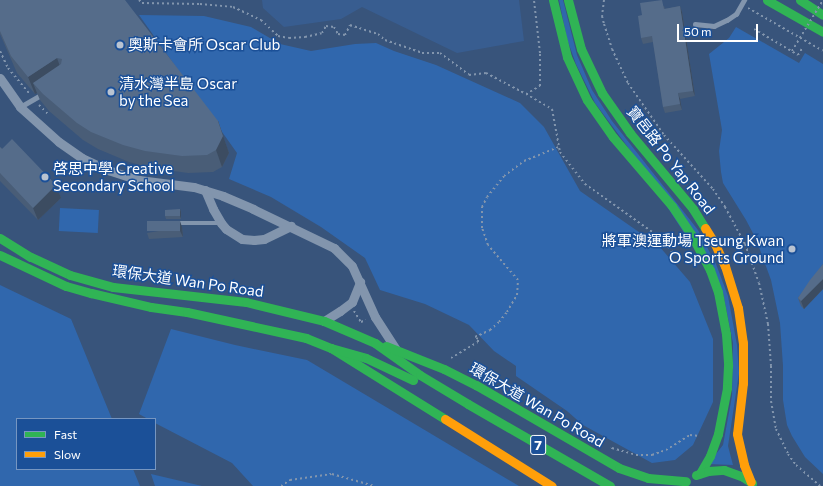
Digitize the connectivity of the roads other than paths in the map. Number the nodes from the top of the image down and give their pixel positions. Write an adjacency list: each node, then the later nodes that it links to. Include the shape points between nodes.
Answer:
1 (553, 0): 26 (main road, 寶邑路 Po Yap Road, via 556,22 567,57 588,100 609,131 672,206 691,234 710,270 718,292 726,334 727,388 718,434)
2 (568, 0): 28 (main road, 寶邑路 Po Yap Road, via 581,49 602,93 630,133 694,208 725,266 738,308 743,343 744,383 738,442 744,465)
3 (767, 0): 8 (main road)
4 (800, 0): 6 (main road)
5 (743, 2): 7 (lane, via 736,14 714,26)
6 (823, 15)
7 (695, 24)
8 (823, 32)
9 (0, 78): 11 (street)
10 (44, 92): 11 (lane, bridge)
11 (20, 107): 12 (street, via 59,142 82,158 122,175 155,183)
12 (205, 190): 14 (street); 15 (street)
13 (170, 223): 14 (lane)
14 (221, 223): 15 (street, via 242,239 254,240 264,239)
15 (291, 226): 18 (street, via 341,254 352,266)
16 (0, 238): 19 (main road, 環保大道 Wan Po Road, via 31,257 70,275 113,287 246,302)
17 (0, 255): 21 (main road, 環保大道 Wan Po Road, via 66,286 151,307 188,312 290,334)
18 (360, 282): 19 (street, via 352,302); 22 (street, via 375,317)
19 (324, 321): 20 (main road, 環保大道 Wan Po Road / 7)
20 (375, 343): 22 (main road, 環保大道 Wan Po Road); 23 (main road, 環保大道 Wan Po Road / 7)
21 (331, 348): 23 (main road, 環保大道 Wan Po Road / 7, via 366,358); 29 (main road, 環保大道 Wan Po Road)
22 (396, 350): 27 (main road, 環保大道 Wan Po Road, via 476,385 619,468 648,478)
23 (466, 408): 24 (main road, 環保大道 Wan Po Road / 7); 31 (main road, 環保大道 Wan Po Road / 7, bridge)
24 (550, 462)
25 (569, 473): 30 (main road)
26 (700, 473): 27 (main road); 28 (main road, via 724,470)
27 (684, 484)
28 (753, 484)
29 (552, 486)
30 (592, 486)
31 (610, 486)

